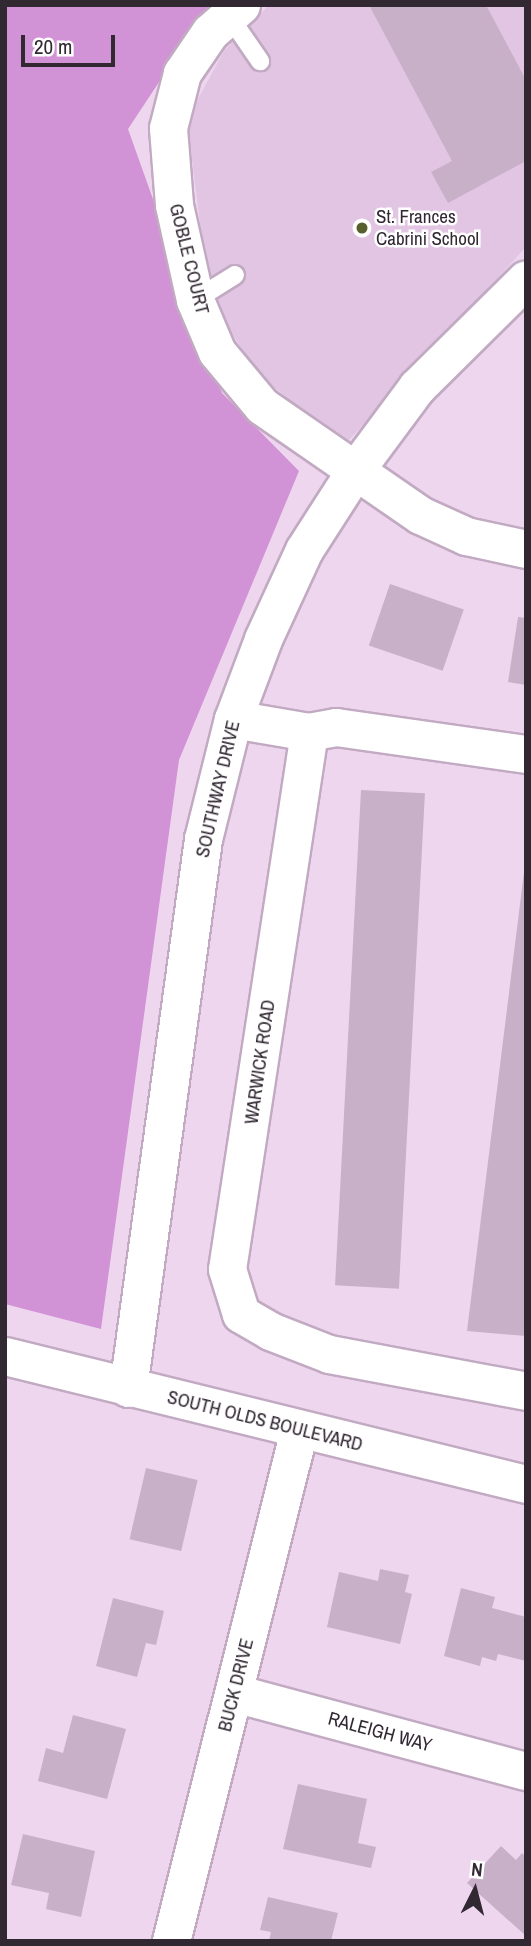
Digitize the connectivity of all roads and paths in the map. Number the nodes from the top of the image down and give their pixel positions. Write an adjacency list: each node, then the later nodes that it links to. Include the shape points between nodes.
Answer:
1 (235, 10): 2 (lane); 5 (street, GOBLE COURT, via 210,32 182,73 168,128 174,205)
2 (260, 61)
3 (235, 275): 5 (lane)
4 (526, 279): 6 (street, SOUTHWAY DRIVE, via 417,387)
5 (195, 300): 6 (street, GOBLE COURT, via 217,352 242,385 311,444)
6 (356, 469): 7 (street, GOBLE COURT, via 431,520 466,536); 8 (street, SOUTHWAY DRIVE, via 304,550 262,639)
7 (526, 549)
8 (233, 719): 9 (street); 12 (street, SOUTHWAY DRIVE, via 203,839)
9 (309, 732): 10 (street, via 336,727); 13 (street, WARWICK ROAD, via 227,1269 241,1314 329,1354)
10 (526, 754)
11 (5, 1356): 12 (street, SOUTH OLDS BOULEVARD)
12 (128, 1388): 14 (street, SOUTH OLDS BOULEVARD)
13 (526, 1391)
14 (299, 1430): 15 (street, SOUTH OLDS BOULEVARD); 16 (street, BUCK DRIVE)
15 (526, 1484)
16 (234, 1693): 17 (street, RALEIGH WAY); 18 (street, BUCK DRIVE)
17 (526, 1771)
18 (171, 1941)

